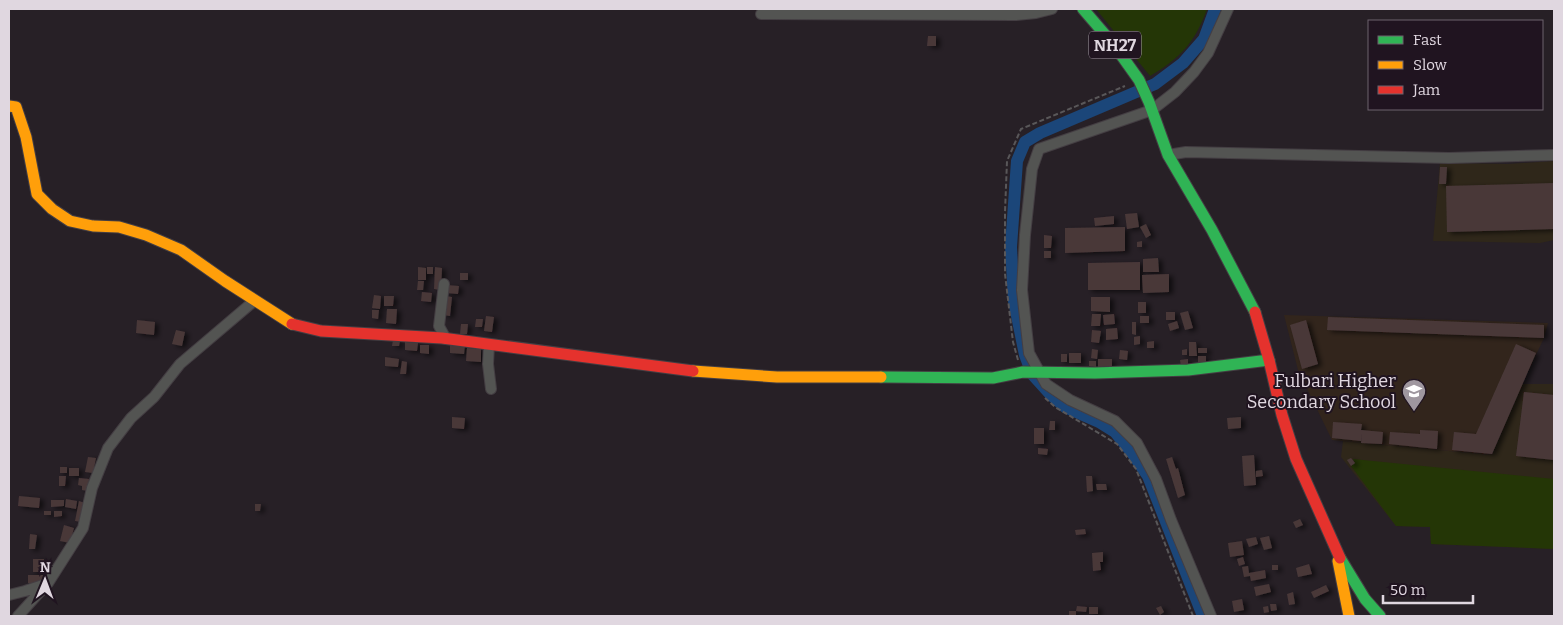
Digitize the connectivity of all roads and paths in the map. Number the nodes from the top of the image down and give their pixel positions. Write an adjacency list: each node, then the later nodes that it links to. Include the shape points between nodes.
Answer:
1 (1052, 9): 4 (street, via 1016,15)
2 (1083, 9): 6 (main road, NH27, via 1142,85)
3 (1228, 9): 6 (street, via 1208,53 1194,72 1174,92)
4 (761, 14)
5 (9, 106): 10 (main road, via 16,107 26,137 37,194 52,209 70,221 146,234 181,250)
6 (1150, 106): 7 (main road, NH27); 16 (street, via 1039,149 1032,169 1022,290 1029,353)
7 (1168, 155): 8 (street, via 1186,152 1450,158); 15 (main road, NH27, via 1240,282 1256,316)
8 (1554, 155)
9 (444, 284): 11 (street)
10 (254, 300): 12 (main road, via 294,326 340,333); 20 (street, via 180,364 108,448 92,488 83,528)
11 (438, 326): 12 (street); 13 (street)
12 (412, 336): 13 (main road)
13 (446, 339): 14 (main road)
14 (489, 344): 16 (main road, via 700,372 778,377 993,378); 17 (street)
15 (1269, 360): 16 (main road, via 1188,370); 19 (main road, NH27, via 1296,459)
16 (1039, 371): 24 (street, via 1046,384 1070,400 1115,420 1137,443 1156,479)
17 (491, 389)
18 (1044, 396): 23 (path, via 1061,412 1117,444 1136,469)
19 (1335, 548): 25 (main road); 26 (main road, NH27, via 1365,599)
20 (48, 583): 21 (street); 22 (street)
21 (9, 595)
22 (18, 616)
23 (1192, 616)
24 (1211, 616)
25 (1349, 616)
26 (1380, 616)

